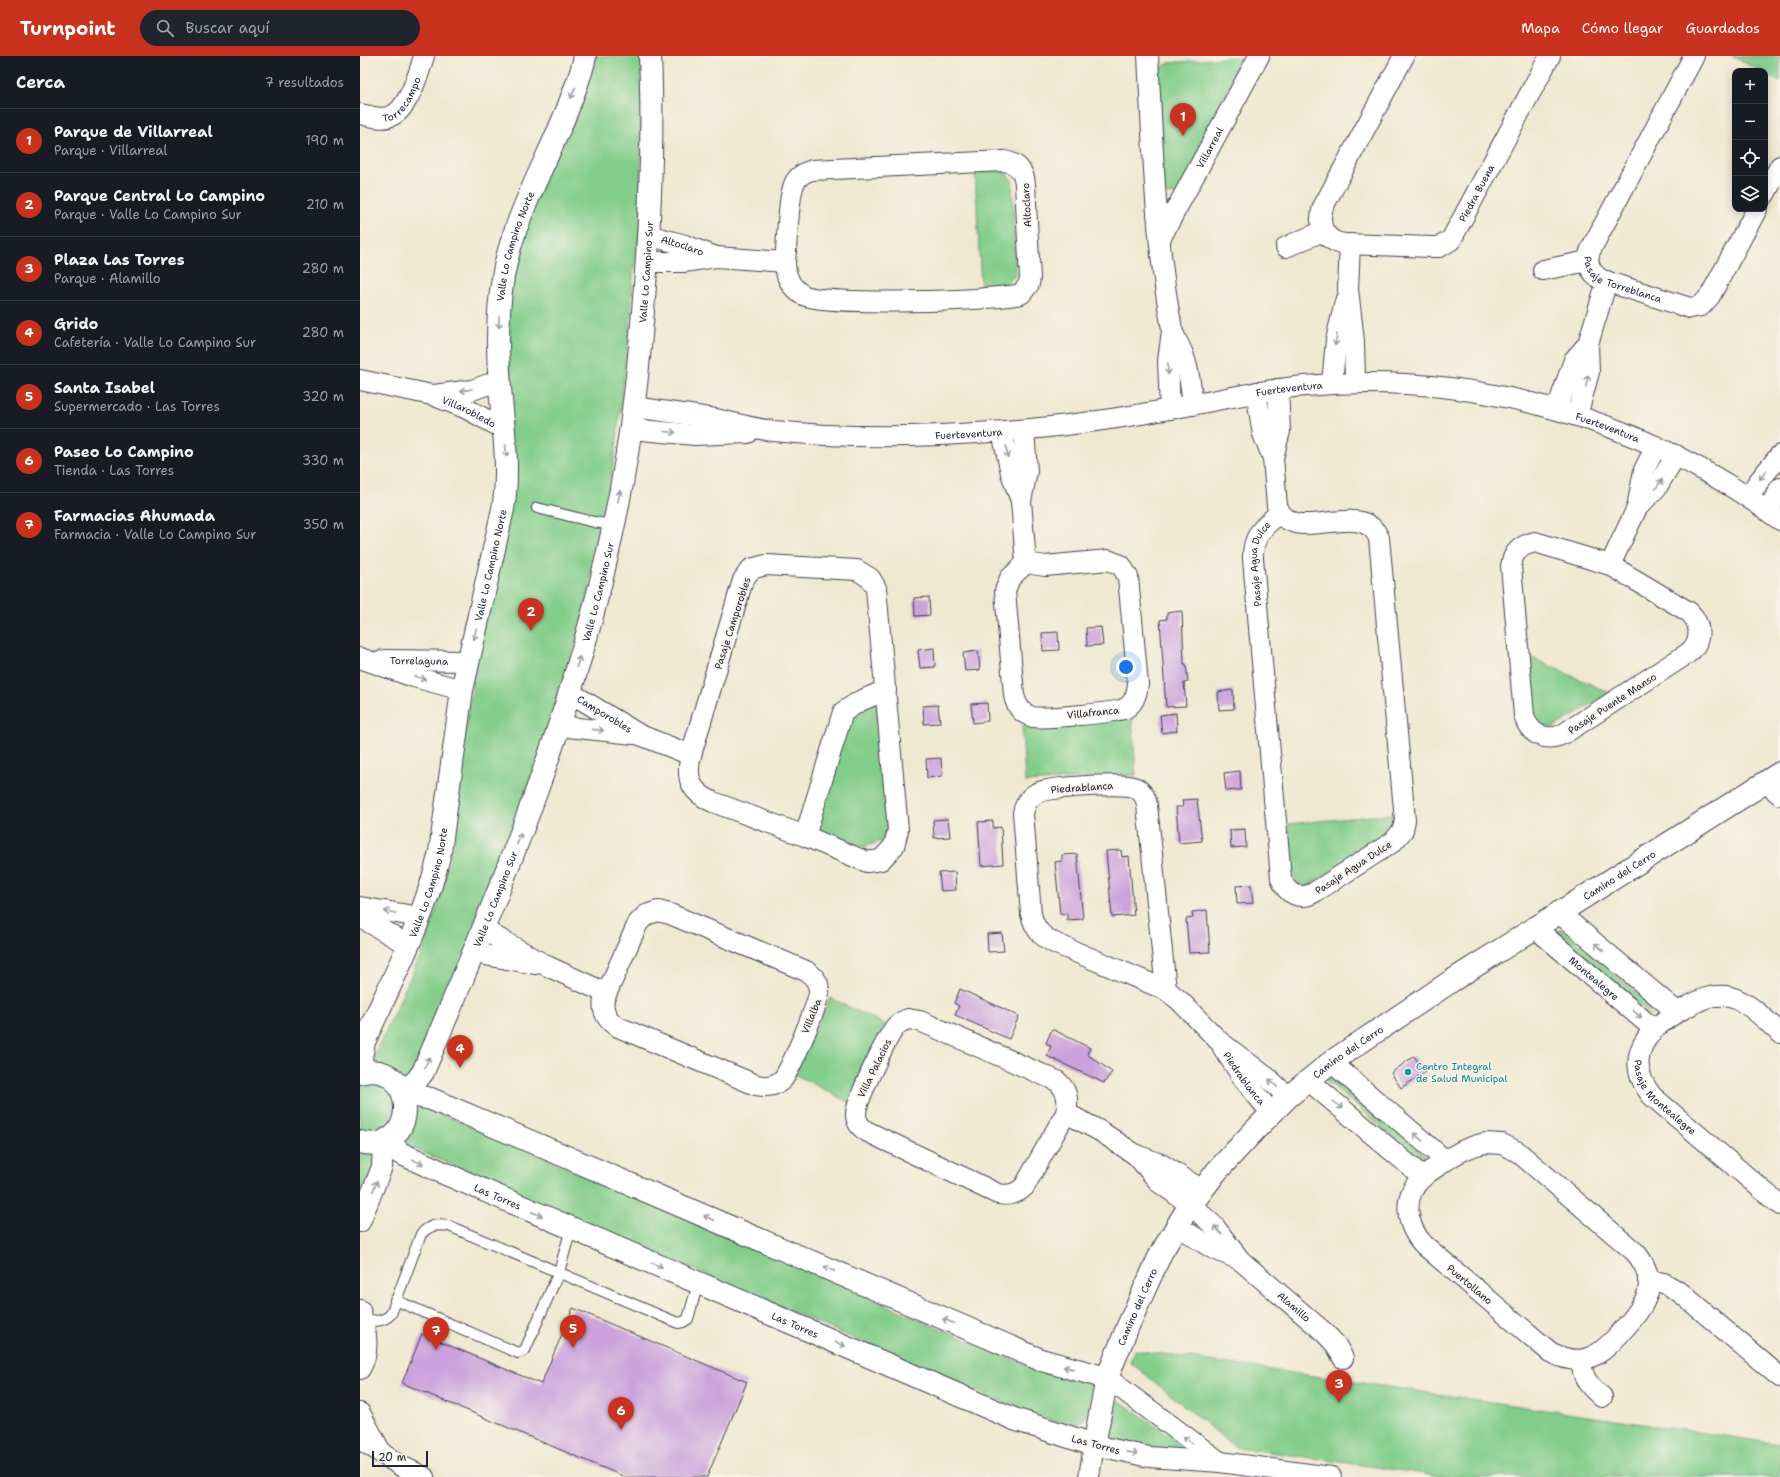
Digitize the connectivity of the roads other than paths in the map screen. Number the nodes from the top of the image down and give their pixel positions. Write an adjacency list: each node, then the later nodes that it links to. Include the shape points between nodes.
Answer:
1 (424, 56): 9 (street, Torrecampo, via 408,98 397,112 378,118)
2 (585, 56): 28 (street, Valle Lo Campino Norte, one-way to 28, via 567,109 520,219 509,252 499,308)
3 (650, 56): 14 (street, Valle Lo Campino Sur)
4 (1148, 56): 15 (street)
5 (1259, 56): 15 (street, Villarreal)
6 (1404, 56): 13 (street, via 1323,207 1320,215)
7 (1550, 56): 16 (street, Piedra Buena, via 1451,240 1439,247)
8 (1694, 56): 19 (street, Pasaje Torreblanca, via 1591,249)
9 (360, 114)
10 (1780, 166): 11 (street)
11 (1768, 188)
12 (1755, 212): 23 (street, Pasaje Torreblanca, via 1710,296 1696,308 1685,307)
13 (1323, 231): 16 (street, Piedra Buena, via 1334,241); 17 (street)
14 (648, 235): 18 (street, Altoclaro, via 685,244); 20 (street, Valle Lo Campino Sur)
15 (1160, 239): 25 (street)
16 (1350, 244): 24 (street)
17 (1286, 247)
18 (716, 257): 20 (street, Altoclaro, via 683,262); 21 (street, Altoclaro)
19 (1588, 261): 22 (street); 23 (street, Pasaje Torreblanca, via 1595,274)
20 (646, 262): 35 (street, Valle Lo Campino Sur, via 644,308)
21 (785, 262): 21 (street, Altoclaro, via 785,270 791,284 803,295 818,299 929,300 1020,294 1029,284 1030,278 1023,172 1014,164 1004,161 805,172 792,189)
22 (1543, 270)
23 (1607, 281): 26 (street)
24 (1348, 289): 29 (street, via 1354,341); 30 (street, one-way to 30, via 1336,340)
25 (1172, 331): 34 (street, via 1183,355); 36 (street, one-way to 36, via 1168,361)
26 (1588, 344): 37 (street, via 1574,360); 38 (street, one-way to 26, via 1589,372)
27 (360, 380): 33 (street, Villarobledo)
28 (500, 380): 33 (street, Villarobledo, one-way to 33, via 472,390); 39 (street, Valle Lo Campino Norte)
29 (1355, 383): 30 (street, Fuerteventura); 37 (street, Fuerteventura, via 1444,387)
30 (1332, 384): 31 (street, Fuerteventura)
31 (1278, 389): 32 (street, Fuerteventura); 47 (street, Pasaje Agua Dulce, via 1280,431)
32 (1256, 392): 34 (street, Fuerteventura); 47 (street, Pasaje Agua Dulce, via 1263,434)
33 (432, 395): 39 (street, Villarobledo, via 465,408)
34 (1193, 404): 36 (street, Fuerteventura)
35 (633, 407): 40 (street, Valle Lo Campino Sur); 42 (street, Fuerteventura, via 711,418)
36 (1170, 409): 41 (street, Fuerteventura)
37 (1557, 409): 38 (street, Fuerteventura)
38 (1577, 416): 44 (street, Fuerteventura)
39 (504, 429): 59 (street, Valle Lo Campino Norte, one-way to 59, via 507,484 493,557)
40 (632, 429): 42 (street, Fuerteventura, one-way to 42, via 695,435); 55 (street, Valle Lo Campino Sur, one-way to 40)
41 (1024, 430): 43 (street, Fuerteventura); 50 (street, via 1027,471)
42 (772, 431): 43 (street, Fuerteventura, via 892,436)
43 (1002, 432): 50 (street, one-way to 50, via 1011,473)
44 (1656, 446): 45 (street, Fuerteventura); 52 (street, via 1644,470)
45 (1676, 455): 49 (street, Fuerteventura); 52 (street, one-way to 45, via 1657,487)
46 (1780, 456): 49 (street, one-way to 49)
47 (1273, 458): 53 (street, Pasaje Agua Dulce, via 1277,506)
48 (1780, 488): 54 (street)
49 (1748, 497): 54 (street, Fuerteventura)
50 (1021, 501): 56 (street)
51 (537, 508): 55 (lane)
52 (1637, 508): 57 (street)
53 (1280, 513): 53 (street, Pasaje Agua Dulce, via 1298,524 1362,522 1374,529 1379,538 1405,820 1403,830 1393,842 1305,896 1287,891 1281,878 1253,559 1258,535 1269,521)
54 (1774, 515)
55 (614, 525): 62 (street, Valle Lo Campino Sur, one-way to 55)
56 (1026, 563): 56 (street, Villafranca, via 1045,566 1108,560 1121,565 1125,570 1129,584 1138,684 1135,698 1126,708 1113,712 1040,718 1027,715 1018,706 1014,695 1005,591 1010,578)
57 (1610, 565): 57 (street, Pasaje Puente Manso, via 1535,542 1520,547 1512,559 1524,715 1526,723 1537,735 1552,738 1565,733 1692,651 1698,640 1697,621 1689,612)
58 (365, 659): 59 (street, Torrelaguna); 60 (street, Torrelaguna, one-way to 60, via 414,677)
59 (468, 661): 60 (street, Valle Lo Campino Norte)
60 (462, 690): 71 (street, Valle Lo Campino Norte, via 440,852)
61 (886, 690): 65 (street, Pasaje Camporobles, via 878,594 874,582 864,572 849,568 756,566 743,580); 67 (street, via 860,701 843,712); 67 (street, Pasaje Camporobles, via 898,830 894,846 881,860 871,862)
62 (569, 692): 63 (street, Valle Lo Campino Sur); 64 (street, Camporobles)
63 (559, 726): 64 (street, Camporobles, one-way to 64); 73 (street, Valle Lo Campino Sur, one-way to 63)
64 (640, 735): 65 (street, Camporobles)
65 (691, 755): 67 (street, Pasaje Camporobles, via 688,772 690,781 706,799)
66 (1775, 783): 69 (street, Camino del Cerro)
67 (805, 836)
68 (360, 907): 71 (street, one-way to 68)
69 (1558, 912): 72 (street, Camino del Cerro); 79 (street, one-way to 69)
70 (360, 917): 74 (street)
71 (420, 917): 74 (street, Valle Lo Campino Norte)
72 (1534, 927): 80 (street, Montealegre, one-way to 80); 83 (street, Camino del Cerro)
73 (484, 930): 75 (street, Valle Lo Campino Sur); 76 (street)
74 (408, 945): 84 (street, Valle Lo Campino Norte, via 362,1049)
75 (474, 953): 76 (street); 86 (street, Valle Lo Campino Sur, one-way to 75, via 423,1072)
76 (547, 966): 78 (street)
77 (1166, 990): 77 (street, Piedrablanca, via 1059,945 1038,933 1032,914 1023,813 1028,801 1037,793 1049,789 1122,785 1137,788 1144,795 1148,805); 82 (street, Piedrablanca)
78 (606, 993): 78 (street, Villalba, via 638,924 646,915 658,911 806,971 815,979 819,990 817,1003 783,1079 763,1087 616,1026 605,1013 603,1004)
79 (1677, 1012): 80 (street, Pasaje Montealegre); 81 (street, Pasaje Montealegre, via 1707,997 1725,996 1746,1004)
80 (1654, 1029): 95 (street, Pasaje Montealegre, via 1646,1037 1639,1052 1639,1070 1646,1088 1652,1096)
81 (1780, 1033)
82 (1219, 1040): 87 (street, Piedrablanca, one-way to 82, via 1270,1079); 89 (street, Piedrablanca, via 1240,1076)
83 (1331, 1062): 85 (street, Camino del Cerro); 92 (street, one-way to 83)
84 (362, 1072): 86 (street, via 371,1071 386,1075)
85 (1308, 1080): 87 (street, Camino del Cerro); 93 (street, one-way to 93)
86 (404, 1094): 90 (street, via 404,1121); 109 (street, Las Torres, one-way to 86, via 1041,1360 431,1099)
87 (1288, 1097): 89 (street, Camino del Cerro)
88 (1066, 1112): 88 (street, Villa Palacios, via 1024,1187 1018,1192 1005,1195 998,1194 866,1131 858,1123 856,1112 858,1101 891,1033 898,1024 908,1019 920,1021 1057,1081 1067,1096); 94 (street, via 1136,1155 1161,1164)
89 (1272, 1114): 94 (street, Camino del Cerro, via 1236,1150)
90 (385, 1141): 91 (street, via 366,1144); 96 (street, one-way to 90, via 382,1167); 98 (street, Las Torres, one-way to 98, via 407,1157)
91 (360, 1142)
92 (1445, 1160): 93 (street, Puertollano); 101 (street, Puertollano, via 1477,1144 1494,1143 1510,1148 1636,1253 1642,1261)
93 (1422, 1177): 106 (street, Puertollano, via 1409,1202 1409,1222 1418,1238 1550,1352 1565,1359)
94 (1197, 1198): 97 (street, Camino del Cerro); 99 (street, Alamillo, one-way to 94)
95 (1780, 1205)
96 (360, 1222)
97 (1177, 1226): 99 (street, Alamillo, via 1212,1248); 109 (street, Camino del Cerro, via 1148,1281)
98 (571, 1228): 100 (lane); 102 (street, Las Torres, one-way to 102)
99 (1240, 1260): 105 (street, Alamillo, via 1324,1332 1336,1345)
100 (559, 1272): 102 (lane, via 678,1323 688,1319); 103 (lane, via 439,1224 429,1226 420,1234); 103 (lane, via 525,1350 518,1353)
101 (1648, 1280): 106 (street, Puertollano, via 1648,1290 1641,1311 1606,1349); 108 (street, via 1664,1283 1677,1290)
102 (698, 1283): 113 (street, Las Torres, one-way to 113, via 1014,1419)
103 (395, 1300): 104 (lane, via 391,1314 385,1320 369,1320)
104 (361, 1313): 107 (street, via 367,1341)
105 (1342, 1358)
106 (1581, 1360): 110 (street, via 1584,1377 1591,1388)
107 (360, 1369)
108 (1780, 1377)
109 (1107, 1378): 113 (street, Camino del Cerro); 115 (street, Las Torres, one-way to 109)
110 (1602, 1397)
111 (360, 1413): 114 (street)
112 (360, 1439): 114 (street)
113 (1094, 1445): 115 (street, Las Torres, one-way to 115, via 1149,1457); 117 (street, Camino del Cerro)
114 (382, 1453): 116 (street)
115 (1220, 1462): 118 (street, Las Torres)
116 (424, 1477)
117 (1089, 1477)
118 (1331, 1477)

